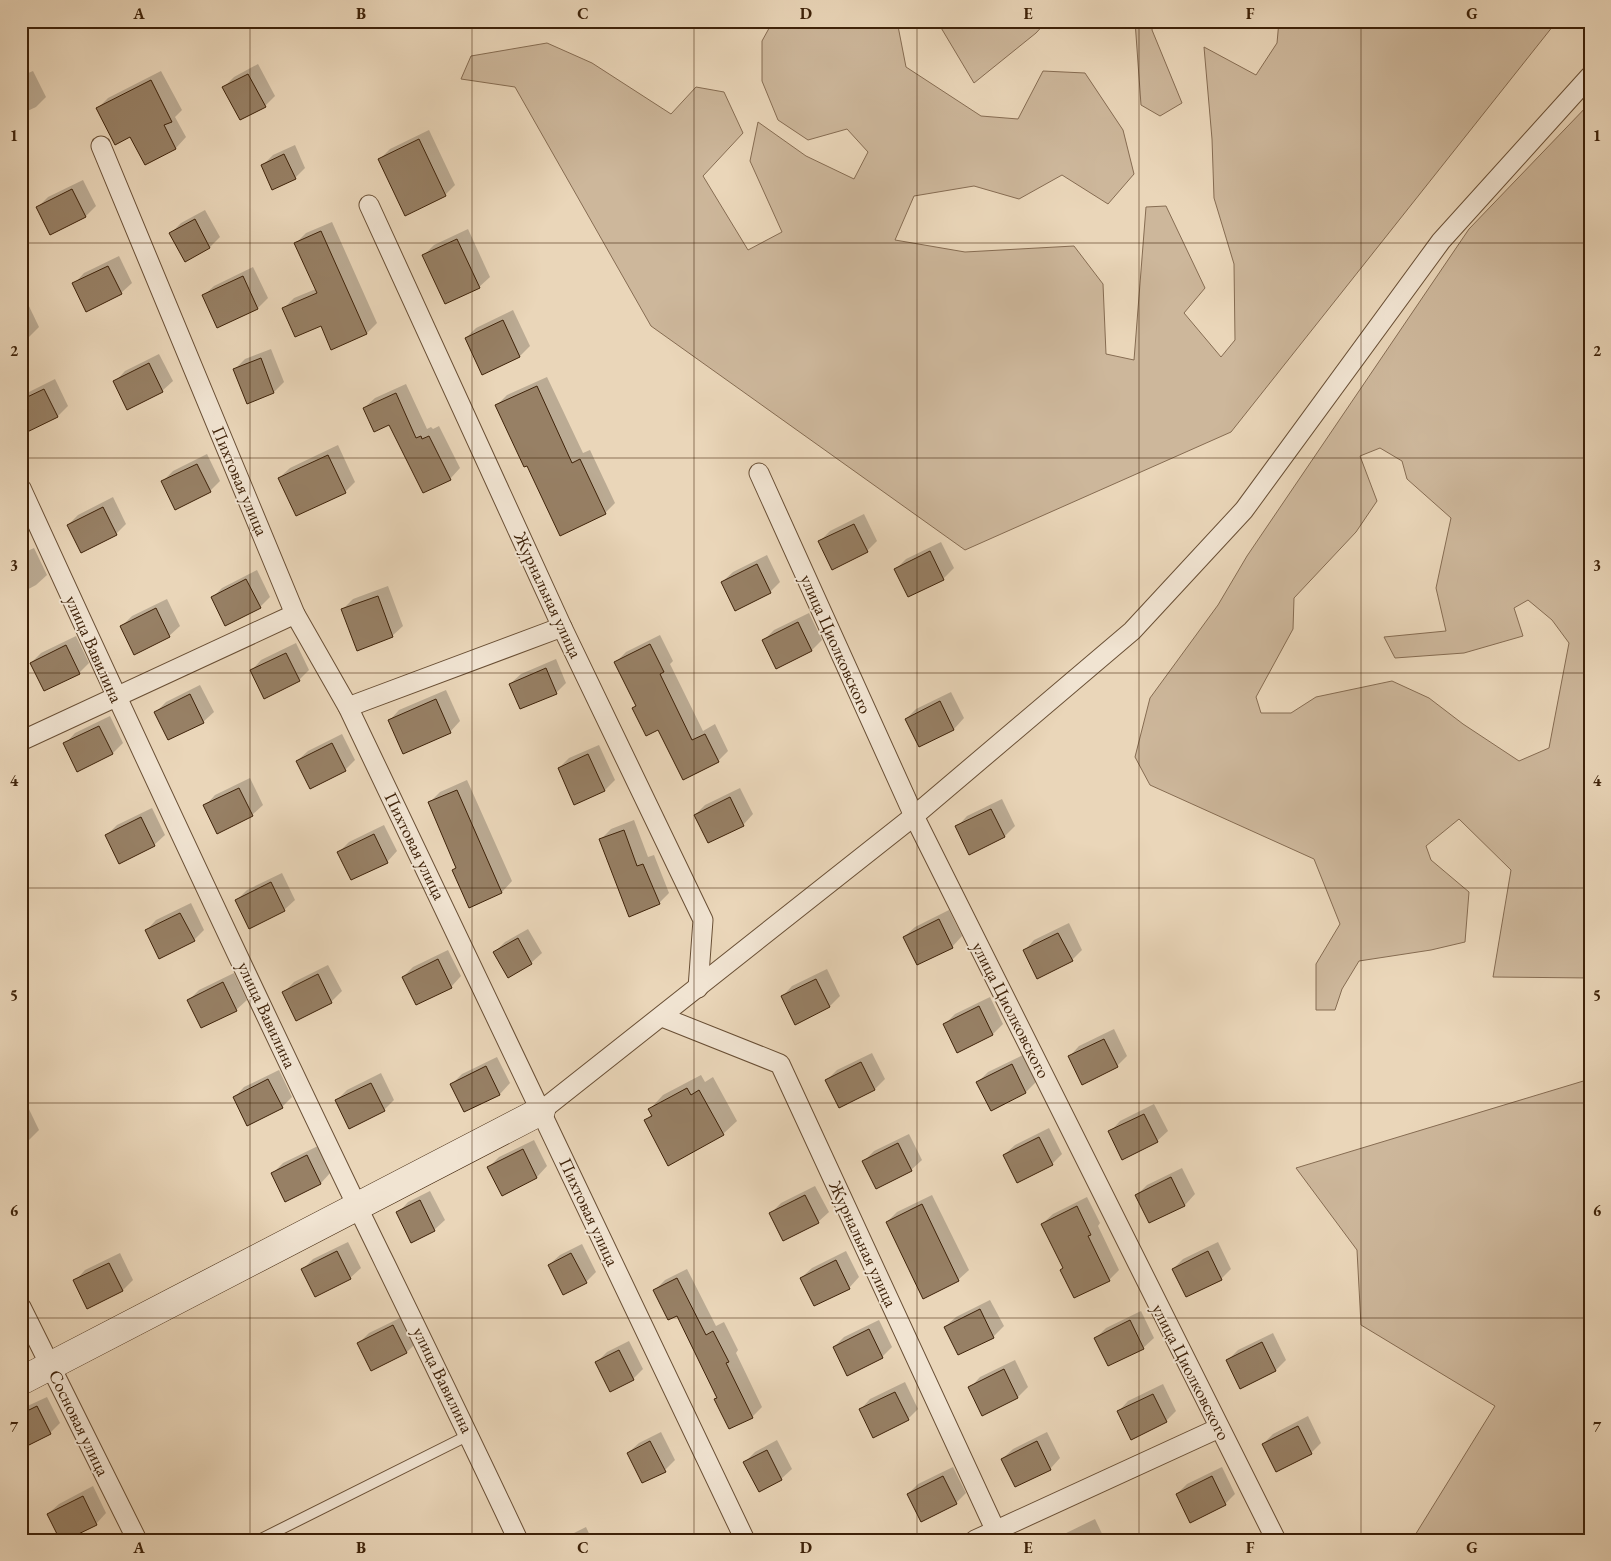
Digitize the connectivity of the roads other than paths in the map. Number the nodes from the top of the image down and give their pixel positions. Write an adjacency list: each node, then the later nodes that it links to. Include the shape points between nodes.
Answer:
1 (1590, 76): 11 (street, via 1441,241 1244,510 1132,631)
2 (100, 146): 6 (street, Пихтовая улица)
3 (369, 205): 7 (street, Журнальная улица)
4 (759, 473): 11 (street, улица Циолковского)
5 (21, 488): 8 (street, улица Вавилина)
6 (295, 614): 8 (street); 9 (street, Пихтовая улица)
7 (562, 627): 9 (street); 12 (street, Журнальная улица, via 703,920)
8 (116, 697): 10 (street); 15 (street, улица Вавилина)
9 (348, 707): 14 (street, Пихтовая улица)
10 (21, 741)
11 (914, 816): 12 (street); 19 (street, улица Циолковского)
12 (698, 988): 13 (street)
13 (662, 1017): 14 (street); 21 (street, Журнальная улица, via 780,1064)
14 (541, 1111): 15 (street); 25 (street, Пихтовая улица)
15 (358, 1207): 17 (street); 20 (street, улица Вавилина)
16 (21, 1307): 17 (street, Сосновая улица)
17 (50, 1366): 18 (street); 22 (street, Сосновая улица)
18 (21, 1380)
19 (1219, 1428): 21 (street); 27 (street, улица Циолковского)
20 (469, 1435): 23 (lane); 24 (street, улица Вавилина)
21 (998, 1535): 26 (street)
22 (136, 1540)
23 (259, 1540)
24 (518, 1540)
25 (745, 1540)
26 (975, 1540)
27 (1276, 1540)

